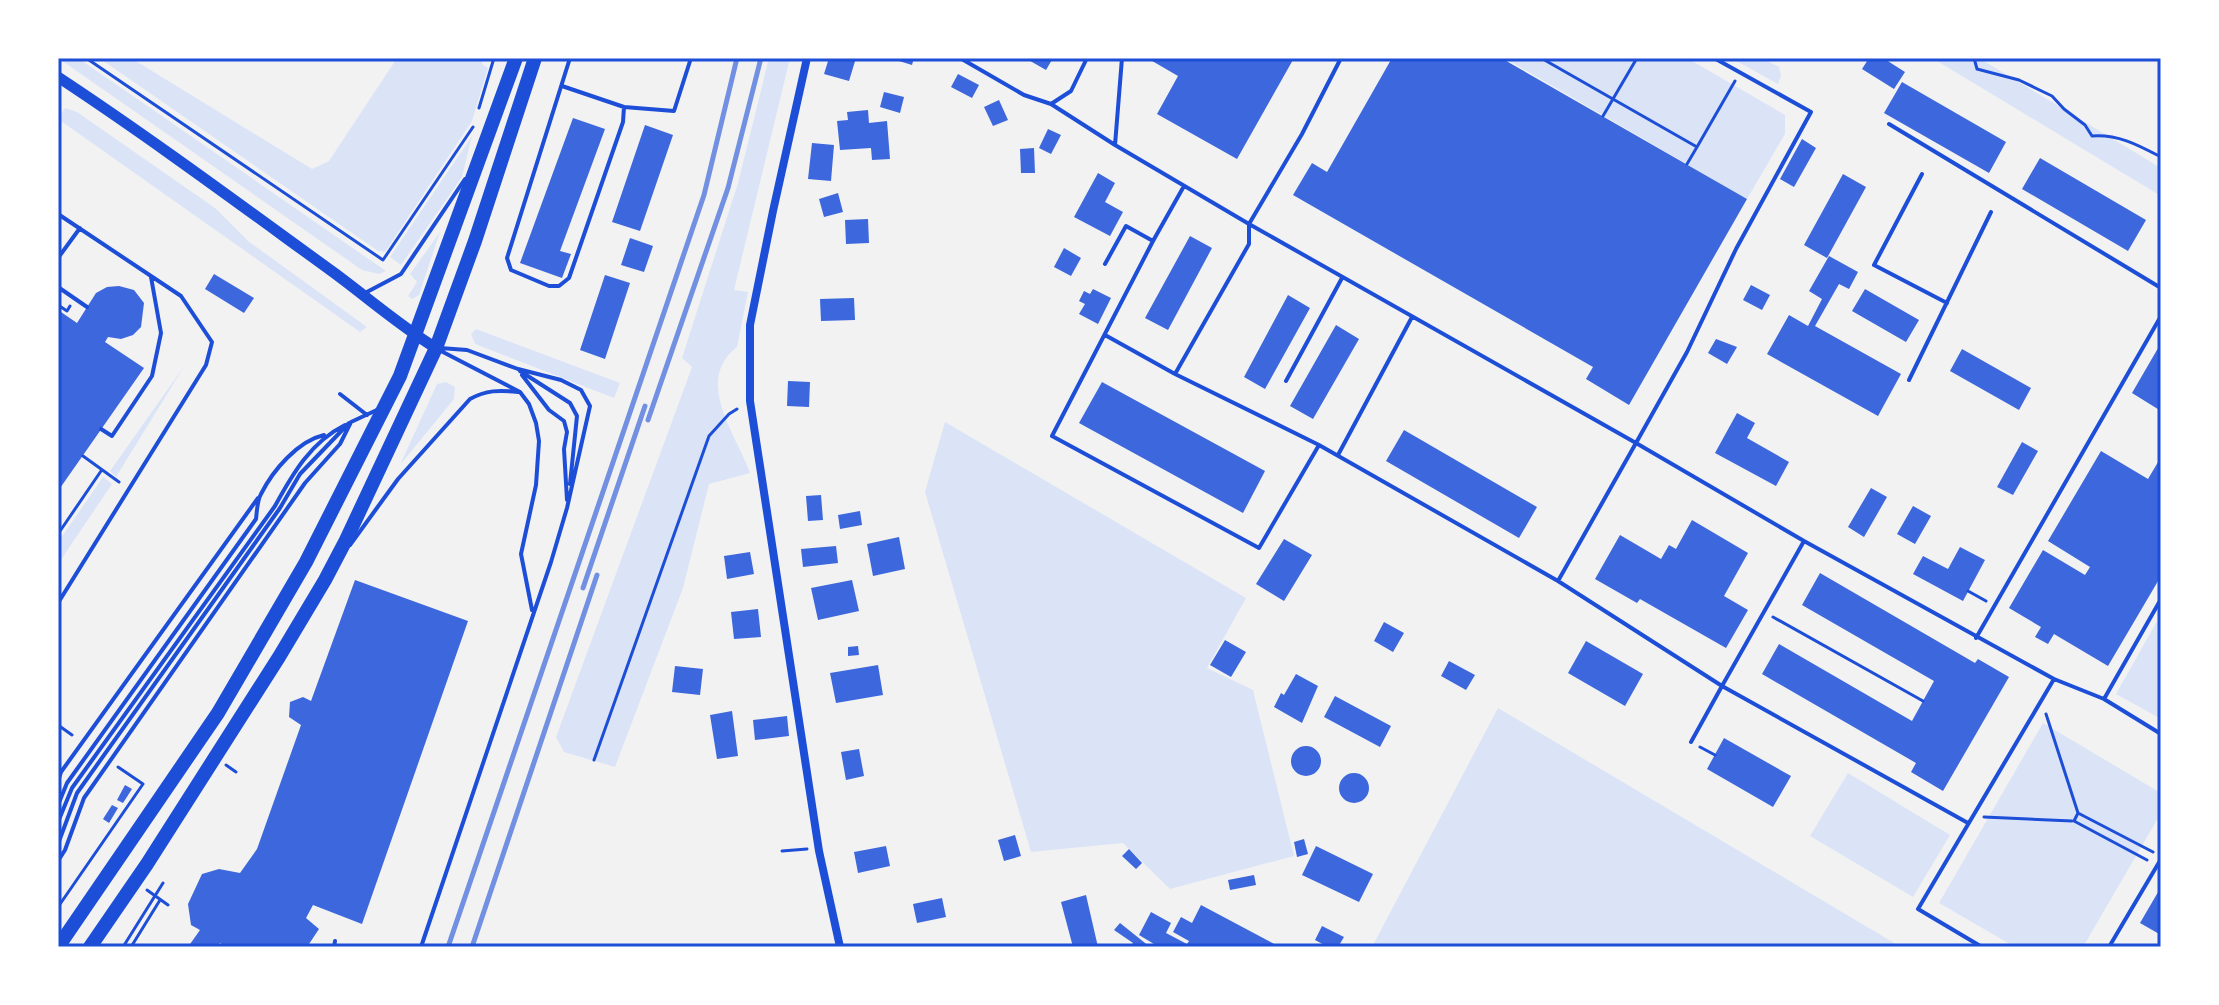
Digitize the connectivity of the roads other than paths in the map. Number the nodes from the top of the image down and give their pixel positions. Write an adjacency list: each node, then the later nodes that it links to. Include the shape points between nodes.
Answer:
1 (516, 58): 17 (main road)
2 (535, 58): 38 (main road)
3 (570, 58): 12 (lane)
4 (691, 58): 14 (lane, via 674,111)
5 (807, 58): 77 (street, via 750,325 750,401 818,846)
6 (960, 58): 13 (lane, via 1024,95)
7 (1087, 58): 13 (lane, via 1071,91)
8 (1122, 58): 16 (lane)
9 (1341, 58): 22 (lane)
10 (1714, 58): 50 (lane, via 1811,112)
11 (58, 77): 31 (street)
12 (562, 86): 14 (lane); 14 (lane, via 507,258 511,270 549,286 569,278)
13 (1051, 104): 16 (lane)
14 (624, 107)
15 (1889, 124): 30 (lane)
16 (1115, 145): 19 (lane)
17 (475, 164): 31 (lane, via 401,274); 37 (main road)
18 (1922, 174): 32 (lane, via 1874,265)
19 (1184, 186): 22 (lane); 24 (lane)
20 (1991, 212): 32 (lane)
21 (58, 214): 23 (lane)
22 (1249, 224): 28 (lane); 40 (lane, via 1249,244)
23 (80, 228): 25 (lane); 27 (lane)
24 (1153, 241): 26 (lane, via 1126,226); 36 (lane)
25 (58, 258)
26 (1105, 264)
27 (151, 276): 48 (lane, via 161,333 152,376 112,436); 59 (lane, via 181,296 212,342 206,365)
28 (1342, 278): 35 (lane); 42 (lane)
29 (58, 287): 33 (lane)
30 (2161, 288)
31 (363, 294): 37 (street)
32 (1947, 303): 41 (lane)
33 (87, 307)
34 (2161, 316): 61 (lane)
35 (1412, 317): 50 (lane); 52 (lane)
36 (1105, 335): 40 (lane); 51 (lane, via 1052,436 1259,548)
37 (415, 336): 38 (street); 45 (main road)
38 (436, 348): 39 (lane, via 467,350); 43 (lane); 56 (main road)
39 (518, 369): 54 (lane, via 564,421); 54 (lane, via 575,409); 54 (lane, via 570,383 590,406)
40 (1175, 374): 51 (lane)
41 (1909, 380)
42 (1286, 381)
43 (520, 392): 56 (lane, via 496,390 470,399 398,479); 60 (lane, via 529,404 539,441 521,554)
44 (340, 394): 46 (lane)
45 (385, 406): 46 (lane); 74 (main road, via 306,562 218,713)
46 (367, 415): 47 (lane)
47 (351, 422): 49 (lane); 71 (lane, via 300,474 77,793); 73 (lane, via 84,798)
48 (101, 429)
49 (326, 434): 53 (lane, via 309,439); 69 (lane, via 295,470 275,506 72,788)
50 (1636, 443): 55 (lane); 57 (lane)
51 (1319, 445): 52 (lane)
52 (1338, 455): 57 (lane)
53 (259, 496): 67 (lane); 68 (lane, via 256,519 67,783)
54 (567, 508): 60 (lane)
55 (1804, 541): 61 (lane); 63 (lane)
56 (325, 580): 75 (main road)
57 (1558, 581): 63 (lane)
58 (2161, 599): 64 (lane)
59 (58, 603)
60 (533, 613): 76 (lane)
61 (1976, 638): 62 (lane)
62 (2054, 679): 64 (lane); 70 (lane)
63 (1722, 686): 66 (lane); 70 (lane)
64 (2104, 699): 65 (lane)
65 (2161, 734)
66 (1691, 742)
67 (59, 779)
68 (58, 805)
69 (58, 822)
70 (1968, 823): 78 (lane, via 1918,909)
71 (58, 844)
72 (2161, 858): 79 (lane)
73 (58, 861)
74 (58, 947)
75 (90, 947)
76 (421, 947)
77 (840, 947)
78 (1982, 947)
79 (2109, 947)

